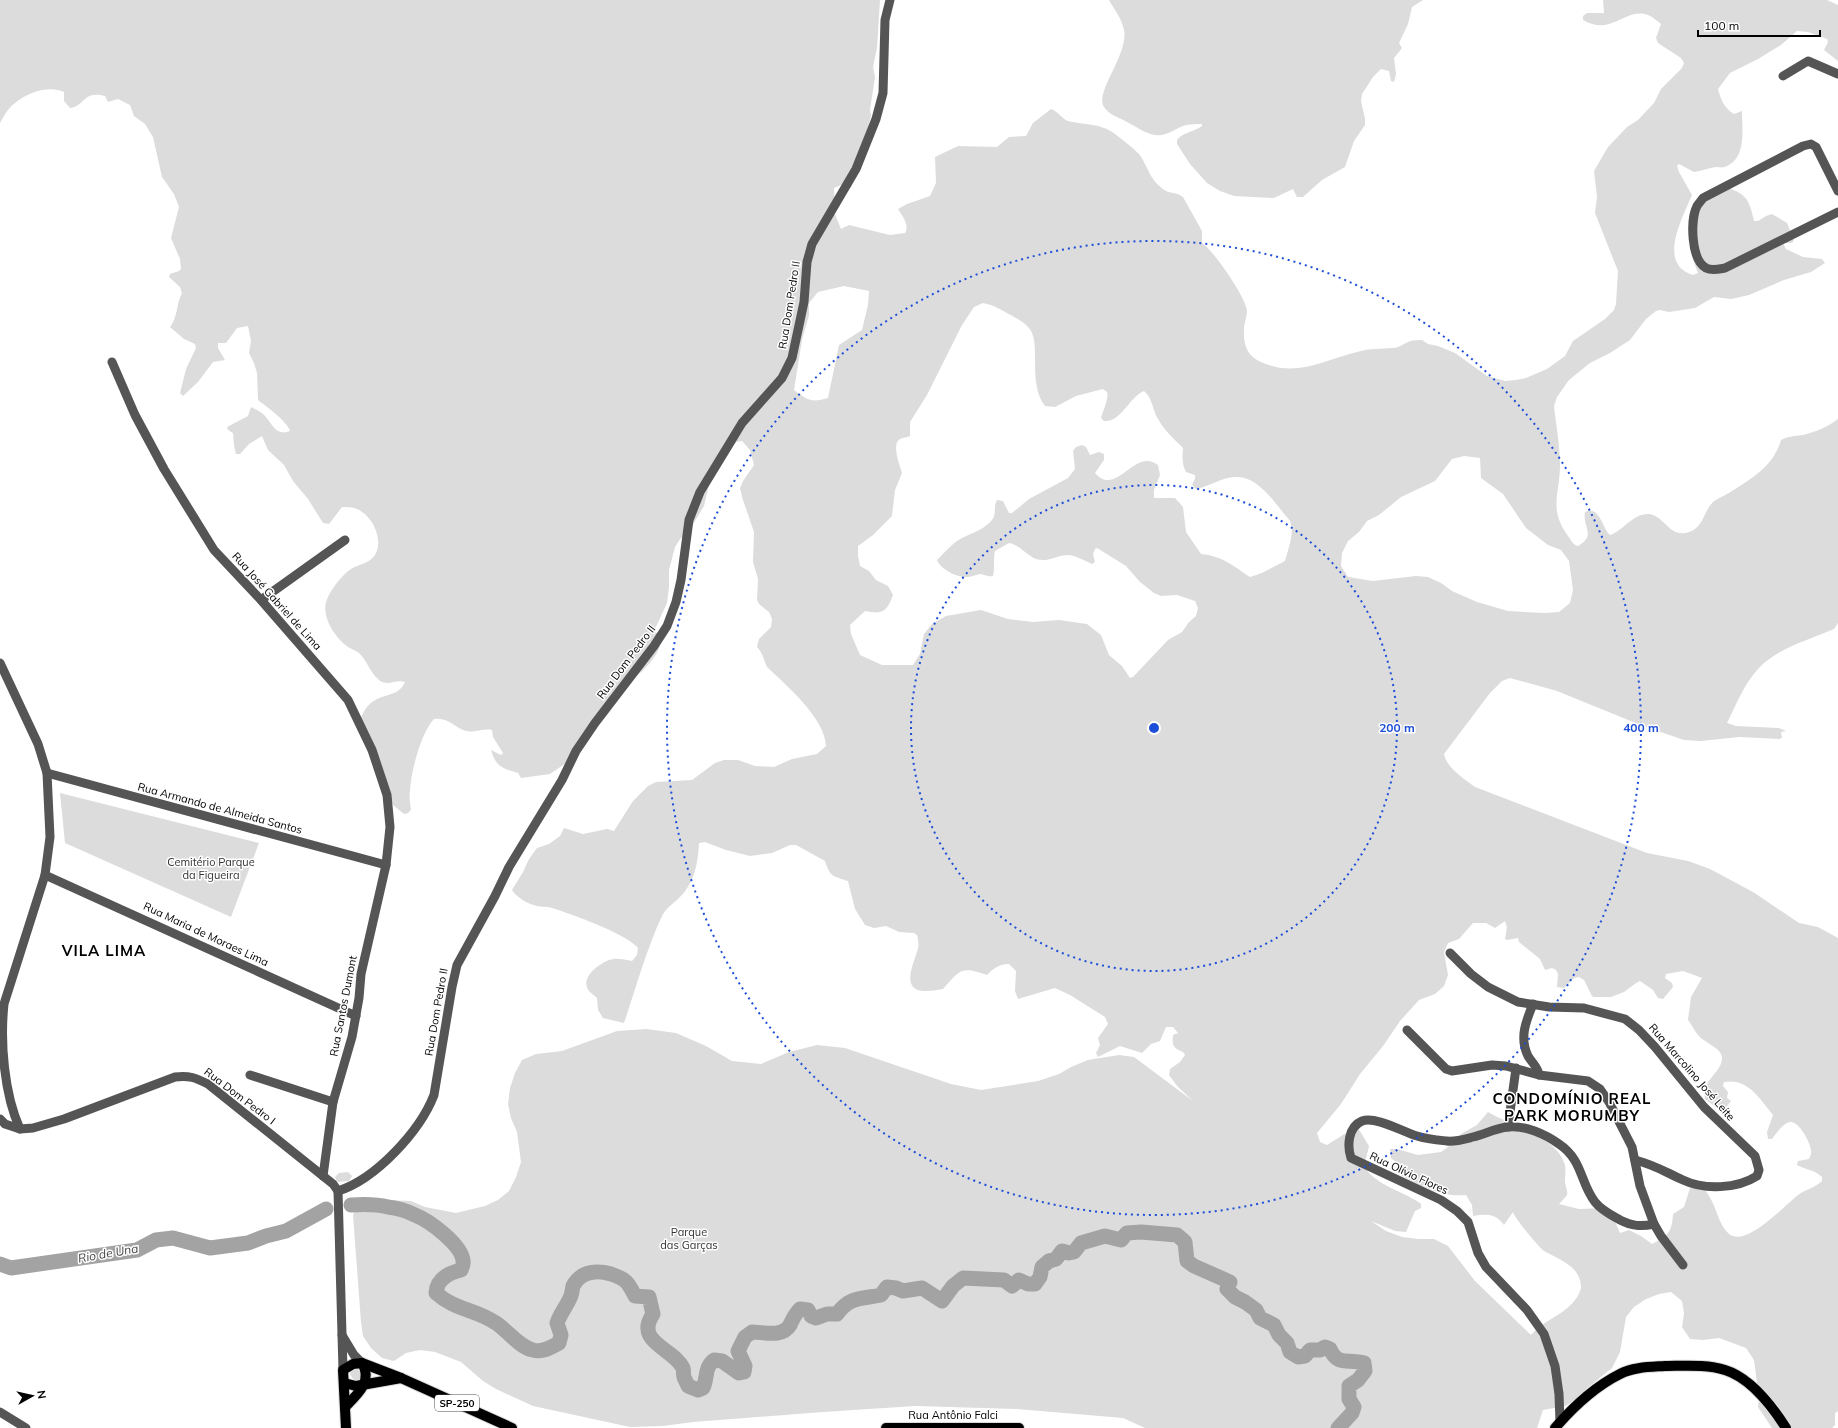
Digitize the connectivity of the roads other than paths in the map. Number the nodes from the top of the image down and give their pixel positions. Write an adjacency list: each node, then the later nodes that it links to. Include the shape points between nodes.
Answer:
1 (890, 0): 26 (street, Rua Dom Pedro II, via 885,20 883,92 876,119 856,169 812,244 807,262 804,302 792,358 782,378 742,423 700,492 689,520 681,580 667,626 576,751 562,780 509,867 457,965 434,1095 429,1108 408,1138 386,1161 350,1188)
2 (1838, 74): 3 (street, via 1808,61)
3 (1783, 76)
4 (1838, 191): 5 (street, via 1816,147 1810,144 1803,146 1703,198 1697,207 1693,226 1693,244 1698,262 1706,269 1715,270 1734,264)
5 (1838, 212)
6 (112, 362): 8 (street, Rua José Gabriel de Lima, via 135,415 160,462 214,550)
7 (346, 540): 8 (street)
8 (261, 600): 11 (street, Rua José Gabriel de Lima, via 348,700 372,750 387,795 390,827)
9 (0, 663): 10 (street, via 38,744)
10 (47, 773): 11 (street, Rua Armando de Almeida Santos); 12 (street, via 50,837)
11 (386, 865): 15 (street, Rua Santos Dumont, via 364,958)
12 (45, 875): 15 (street, Rua Maria de Moraes Lima); 23 (street, via 2,1017 3,1062 10,1104)
13 (1450, 953): 14 (street, Rua Marcolino José Leite, via 1488,987 1518,1002)
14 (1533, 1004): 18 (street, via 1523,1035 1528,1056); 24 (street, Rua Marcolino José Leite, via 1584,1008 1625,1018 1655,1047 1704,1107 1755,1156 1759,1170 1757,1176 1742,1183 1708,1186 1684,1181 1654,1165)
15 (356, 1016): 20 (street, Rua Santos Dumont, via 341,1080)
16 (1407, 1030): 17 (street, via 1446,1069 1460,1070 1492,1065)
17 (1516, 1068): 18 (street); 22 (street)
18 (1539, 1074): 24 (street, via 1588,1081 1600,1089 1610,1102 1626,1134)
19 (250, 1075): 20 (street)
20 (333, 1102): 25 (street, Rua Santos Dumont)
21 (0, 1119): 23 (street, via 5,1124)
22 (1508, 1127): 27 (street, via 1531,1130 1560,1144 1580,1168 1595,1202 1603,1210 1633,1226); 37 (street, Rua Olívio Flores, via 1449,1141 1419,1137 1371,1120 1362,1121 1352,1130 1348,1144 1351,1158 1441,1200 1468,1222 1478,1253 1486,1267 1527,1310 1544,1334 1555,1366 1559,1394)
23 (20, 1129): 25 (street, Rua Dom Pedro I, via 64,1119 175,1077 194,1076 208,1084)
24 (1635, 1160): 27 (street, via 1640,1186)
25 (323, 1176): 26 (street, Rua Dom Pedro I)
26 (338, 1191): 29 (street)
27 (1654, 1224): 28 (street)
28 (1683, 1265)
29 (342, 1334): 30 (street, via 350,1350); 31 (street)
30 (362, 1363): 31 (main road, via 352,1364); 32 (main road, SP-250); 34 (main road, via 367,1377)
31 (343, 1370): 33 (main road)
32 (401, 1378): 34 (main road); 40 (main road, SP-250)
33 (344, 1383): 34 (main road, via 356,1386); 35 (main road)
34 (364, 1384): 35 (main road)
35 (345, 1407): 39 (main road)
36 (0, 1412): 38 (street)
37 (1557, 1425): 43 (main road, via 1596,1388 1621,1373 1641,1368 1674,1366 1725,1370 1740,1378 1755,1389)
38 (26, 1428)
39 (346, 1428)
40 (512, 1428)
41 (886, 1428): 42 (main road, Rua Antônio Falci)
42 (1019, 1428)
43 (1786, 1428)

